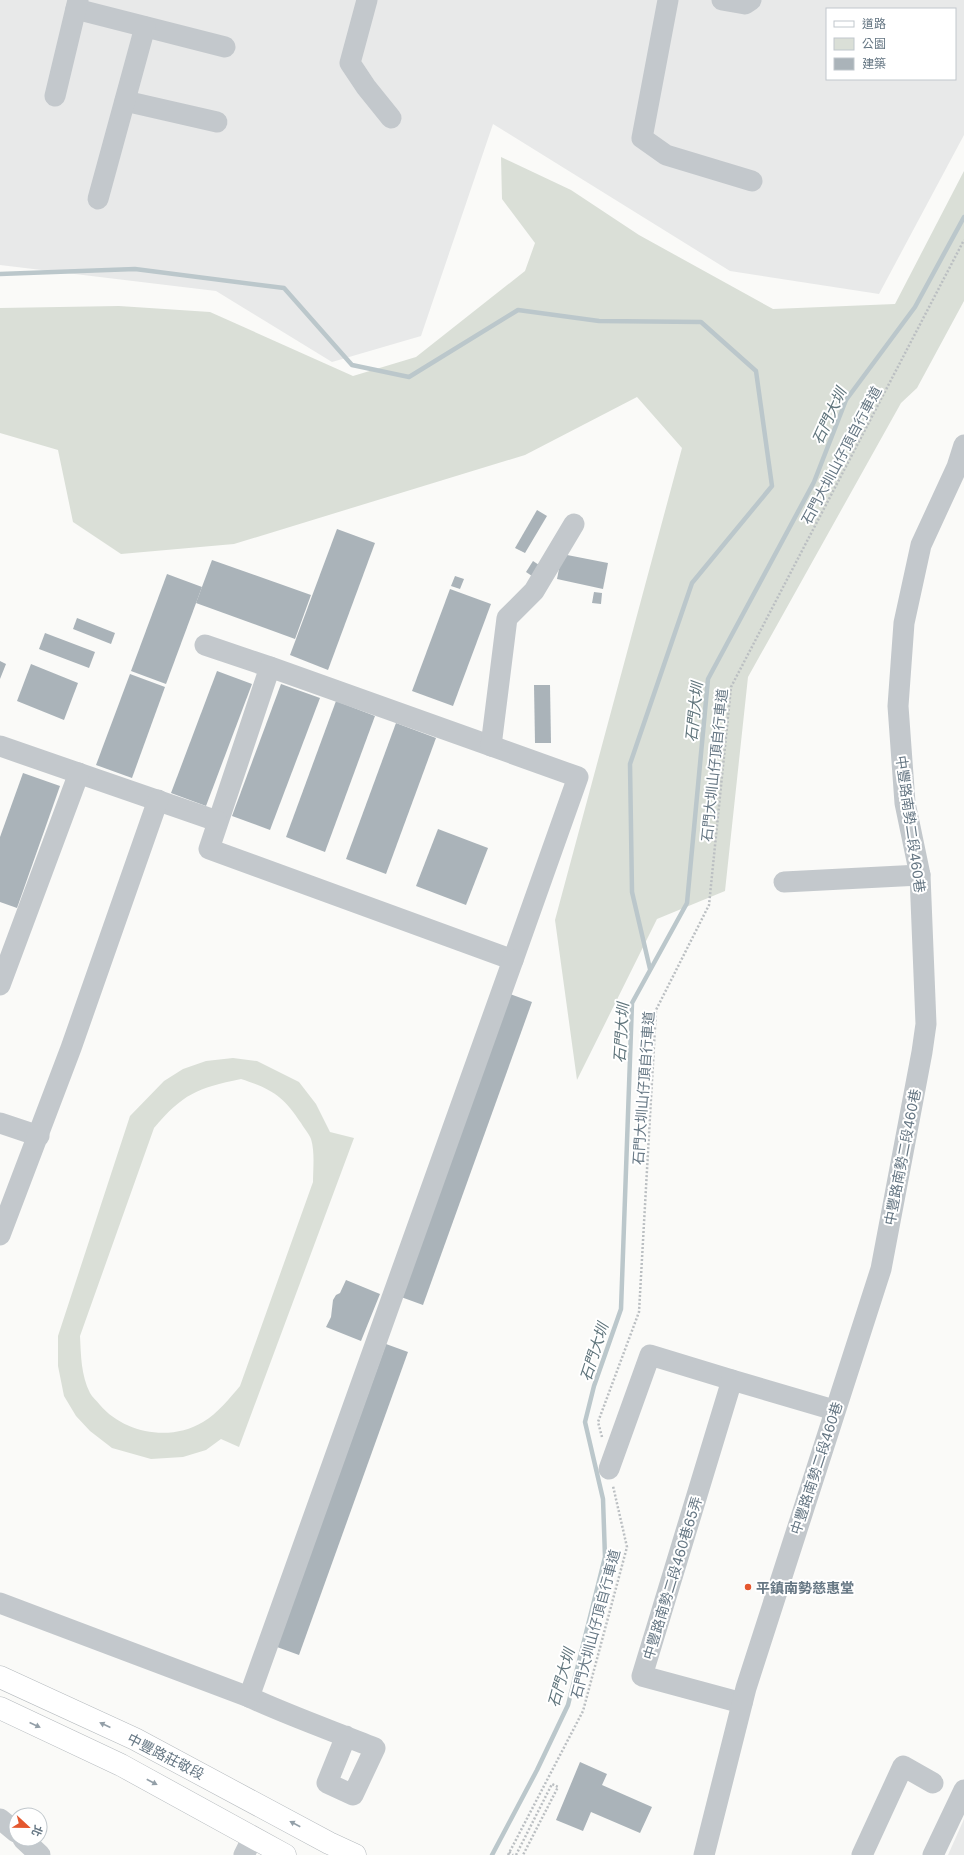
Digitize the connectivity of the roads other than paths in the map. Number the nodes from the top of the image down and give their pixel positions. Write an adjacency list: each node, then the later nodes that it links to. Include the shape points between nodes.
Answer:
1 (367, 0): 10 (street, via 350,63)
2 (668, 0): 12 (street, via 642,138 666,156)
3 (722, 0): 4 (street)
4 (748, 2)
5 (77, 5): 6 (street); 8 (street)
6 (145, 27): 7 (street); 9 (street)
7 (225, 47)
8 (55, 96)
9 (124, 100): 11 (street); 13 (street)
10 (391, 118)
11 (218, 122)
12 (752, 181)
13 (98, 198)
14 (964, 445): 23 (street, 中豐路南勢二段460巷, via 957,467 921,545 904,624 898,706 905,802)
15 (574, 524): 19 (street, via 534,591 507,618)
16 (205, 645): 17 (street)
17 (270, 667): 19 (street); 22 (street)
18 (0, 746): 20 (street)
19 (491, 746): 25 (street, via 578,777)
20 (79, 773): 21 (street); 26 (street)
21 (158, 800): 22 (street); 28 (street)
22 (217, 821): 25 (street, via 209,849)
23 (920, 875): 24 (street); 31 (street, 中豐路南勢二段460巷, via 926,1024 881,1269)
24 (784, 882)
25 (512, 960): 35 (street)
26 (0, 985)
27 (0, 1123): 28 (street)
28 (39, 1136): 29 (street)
29 (0, 1235)
30 (732, 1380): 31 (street); 32 (street, via 650,1355); 36 (street, 中豐路南勢二段460巷65弄, via 642,1676)
31 (834, 1410): 36 (street, 中豐路南勢二段460巷)
32 (609, 1469)
33 (0, 1602): 35 (street)
34 (0, 1677): 47 (main road, 中豐路莊敬段, one-way to 34, via 135,1739)
35 (249, 1697): 38 (street)
36 (742, 1703): 48 (street, 中豐路南勢二段460巷)
37 (0, 1708): 43 (main road, 中豐路莊敬段, one-way to 43, via 121,1766)
38 (346, 1736)
39 (933, 1783): 49 (street, via 903,1766)
40 (964, 1790): 50 (street)
41 (0, 1819): 42 (street)
42 (8, 1826)
43 (249, 1846): 46 (main road, 中豐路莊敬段)
44 (32, 1847): 45 (street)
45 (40, 1855)
46 (285, 1855)
47 (355, 1855)
48 (704, 1855)
49 (862, 1855)
50 (933, 1855)

